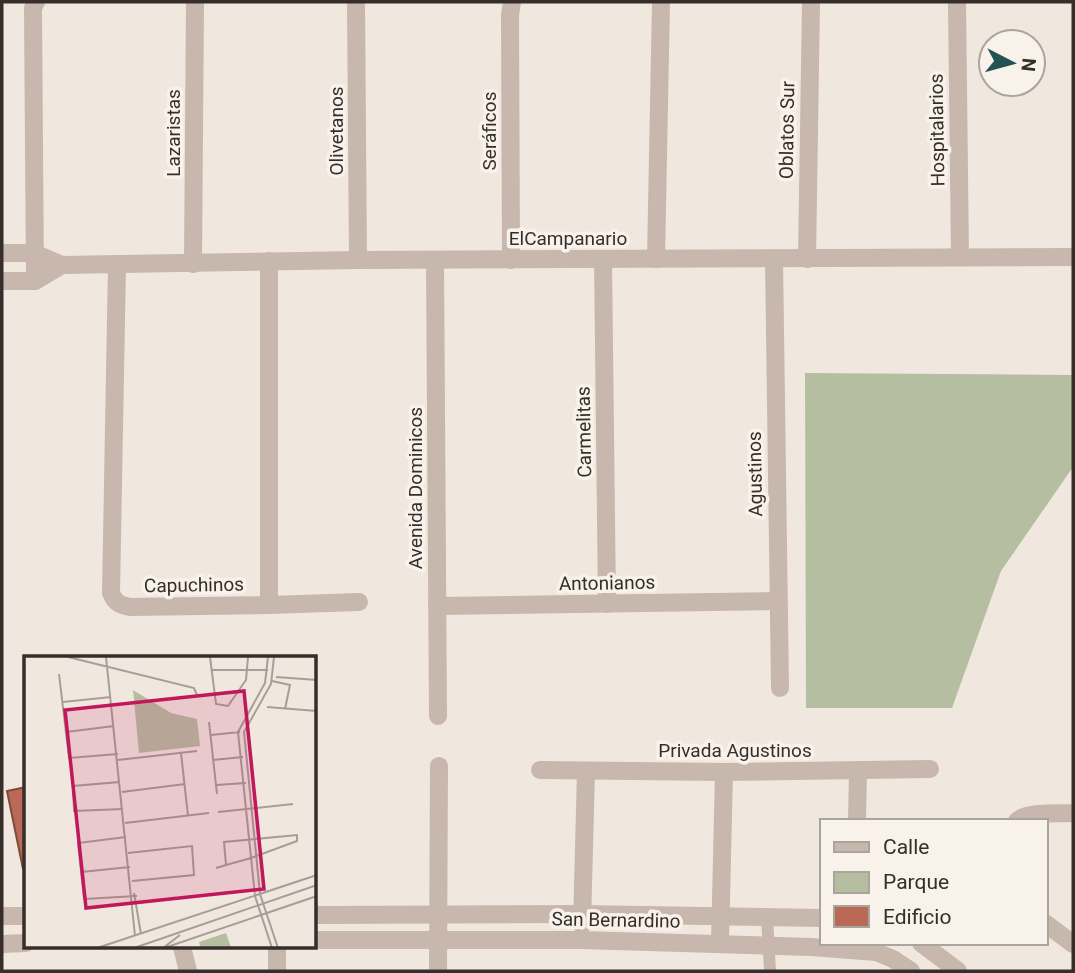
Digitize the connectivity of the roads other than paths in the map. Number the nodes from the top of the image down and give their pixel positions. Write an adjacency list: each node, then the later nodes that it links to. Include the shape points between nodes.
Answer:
1 (36, 2): 9 (street)
2 (195, 2): 21 (street, Lazaristas)
3 (356, 2): 16 (street, Olivetanos)
4 (512, 2): 18 (street, Seráficos)
5 (661, 2): 13 (street)
6 (811, 2): 15 (street, Oblatos Sur)
7 (957, 2): 10 (street, Hospitalarios)
8 (2, 253): 9 (street, ElCampanario)
9 (34, 253): 22 (street, ElCampanario); 24 (street)
10 (960, 257): 11 (street, ElCampanario); 15 (street, ElCampanario)
11 (1073, 257)
12 (603, 259): 13 (street, ElCampanario); 18 (street, ElCampanario); 27 (street, Carmelitas)
13 (656, 259): 14 (street, ElCampanario)
14 (774, 259): 15 (street, ElCampanario); 25 (street, Agustinos)
15 (807, 259)
16 (358, 260): 17 (street, ElCampanario); 19 (street, ElCampanario)
17 (435, 260): 18 (street, ElCampanario); 29 (street, Avenida Dominicos)
18 (511, 260)
19 (269, 261): 21 (street, ElCampanario); 28 (street, Capuchinos)
20 (117, 264): 21 (street, ElCampanario); 22 (street, ElCampanario); 28 (street, Capuchinos, via 114,600 130,607)
21 (193, 264)
22 (62, 265): 24 (street, ElCampanario)
23 (2, 281): 24 (street)
24 (35, 281)
25 (778, 601): 27 (street, Antonianos); 30 (street, Agustinos)
26 (359, 602): 28 (street)
27 (607, 604): 29 (street, Antonianos)
28 (269, 605)
29 (437, 606): 31 (street, Avenida Dominicos)
30 (780, 688)
31 (438, 716)
32 (439, 766): 41 (street)
33 (930, 769): 36 (street, Privada Agustinos)
34 (540, 770): 35 (street, Privada Agustinos)
35 (586, 771): 37 (street, Privada Agustinos); 42 (street)
36 (858, 771): 37 (street, Privada Agustinos); 39 (street)
37 (724, 772): 46 (street)
38 (1073, 813): 40 (street)
39 (857, 819)
40 (1019, 819)
41 (438, 914): 42 (street, San Bernardino); 43 (street, San Bernardino); 51 (street)
42 (583, 914): 46 (street, San Bernardino); 52 (street)
43 (317, 915)
44 (2, 916): 45 (street)
45 (24, 916)
46 (721, 917): 47 (street, San Bernardino); 54 (street)
47 (767, 917): 48 (street, San Bernardino); 57 (lane)
48 (820, 918)
49 (1047, 924): 56 (street)
50 (317, 940): 51 (street, San Bernardino)
51 (438, 940): 52 (street, San Bernardino); 64 (street)
52 (582, 940): 54 (street, San Bernardino)
53 (24, 943): 55 (street)
54 (720, 943): 57 (street, San Bernardino)
55 (2, 944)
56 (1073, 944)
57 (768, 945): 59 (street, San Bernardino); 65 (lane)
58 (924, 945): 67 (street)
59 (856, 946): 66 (street, San Bernardino)
60 (183, 948): 62 (street)
61 (277, 948): 63 (street)
62 (188, 971)
63 (277, 971)
64 (438, 971)
65 (770, 971)
66 (911, 971)
67 (958, 971)

